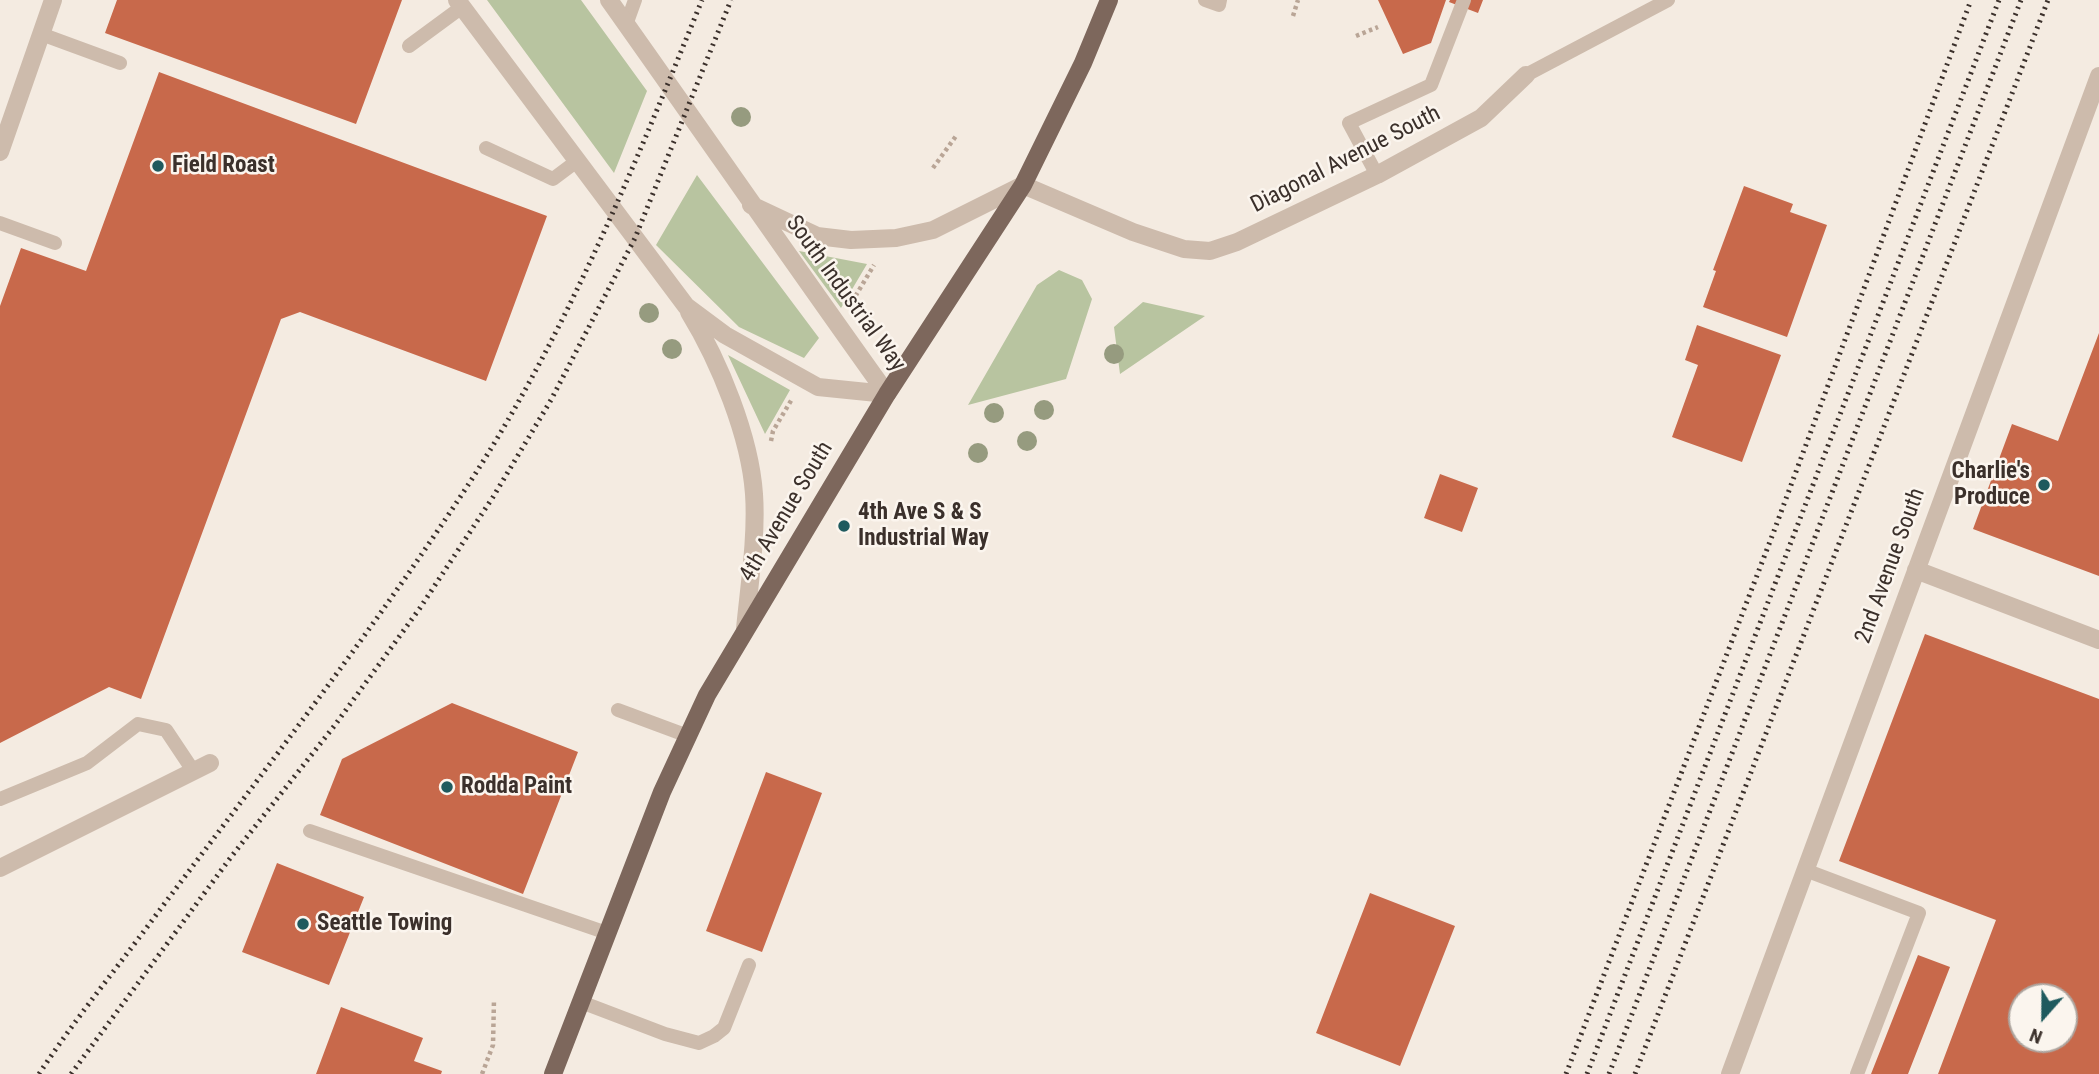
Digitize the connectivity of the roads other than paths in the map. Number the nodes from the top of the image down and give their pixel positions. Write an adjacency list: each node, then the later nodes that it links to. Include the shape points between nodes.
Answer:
1 (53, 0): 9 (street)
2 (608, 0): 8 (street, South Industrial Way)
3 (635, 0): 8 (lane)
4 (1109, 0): 18 (main road, 4th Avenue South)
5 (1464, 0): 17 (lane, via 1431,85 1349,123)
6 (1668, 0): 12 (lane, Diagonal Avenue South)
7 (459, 4): 10 (lane); 16 (street, South Industrial Way)
8 (626, 25): 19 (street, South Industrial Way)
9 (41, 34): 11 (lane); 15 (street)
10 (409, 47)
11 (120, 63)
12 (1526, 75): 17 (street, Diagonal Avenue South, via 1481,118)
13 (2099, 76): 24 (street, 2nd Avenue South)
14 (486, 148): 16 (lane, via 553,179)
15 (0, 152)
16 (577, 161): 22 (street, South Industrial Way)
17 (1377, 175): 18 (street, Diagonal Avenue South, via 1210,251 1184,249 1133,232)
18 (1023, 185): 19 (street, via 933,230 896,238 817,236); 23 (main road, 4th Avenue South)
19 (751, 205): 23 (street, South Industrial Way)
20 (0, 223): 21 (lane)
21 (55, 243)
22 (686, 306): 23 (street, South Industrial Way, via 725,335 818,387); 25 (street, via 725,384 745,446 754,494)
23 (887, 394): 25 (main road, 4th Avenue South)
24 (1916, 570): 26 (street); 33 (street, 2nd Avenue South)
25 (745, 629): 28 (main road, 4th Avenue South)
26 (2099, 640)
27 (618, 710): 28 (lane)
28 (688, 736): 34 (main road, 4th Avenue South)
29 (202, 767): 30 (lane, via 166,730 138,724 87,763); 32 (street)
30 (0, 799)
31 (310, 831): 34 (lane)
32 (0, 868)
33 (1805, 870): 38 (street, 2nd Avenue South); 39 (lane, via 1919,913)
34 (607, 933): 36 (main road, 4th Avenue South)
35 (749, 965): 36 (lane, via 724,1028 699,1043)
36 (581, 1002): 37 (main road, 4th Avenue South)
37 (553, 1074)
38 (1730, 1074)
39 (1857, 1074)

